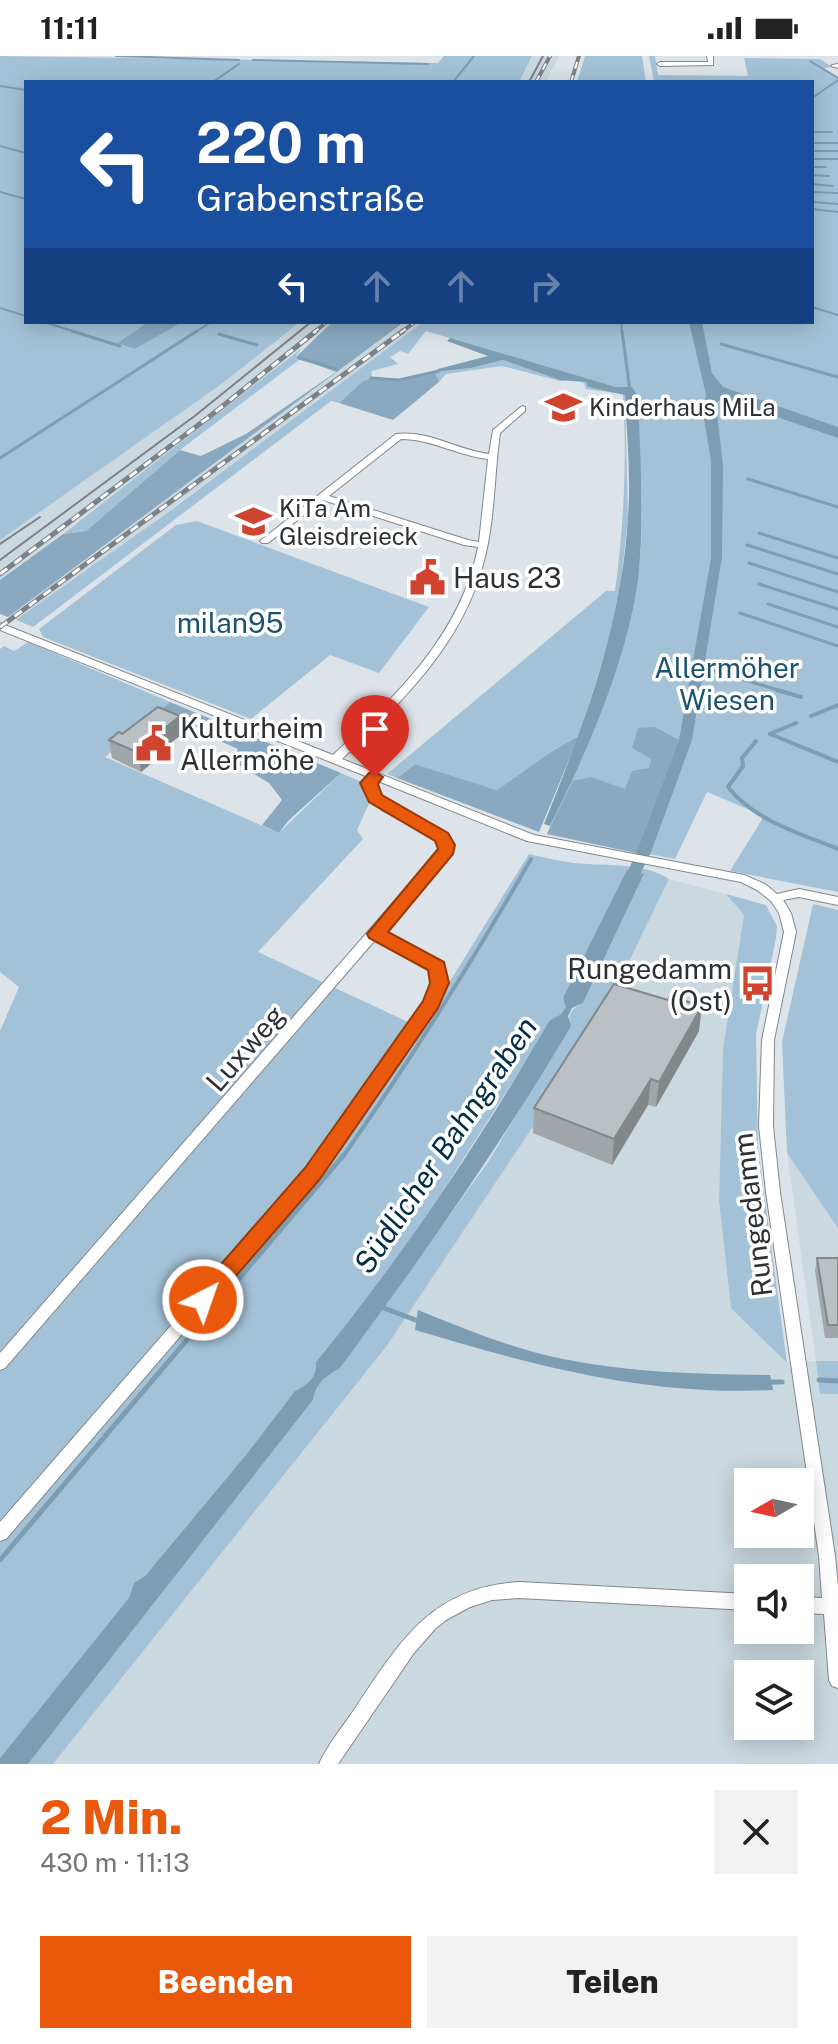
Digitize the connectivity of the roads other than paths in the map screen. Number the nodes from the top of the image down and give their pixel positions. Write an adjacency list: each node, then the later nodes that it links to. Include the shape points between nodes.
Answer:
1 (710, 56): 2 (street, via 711,64)
2 (660, 64)
3 (522, 409): 4 (street, via 496,432)
4 (493, 457): 5 (street, via 399,436); 7 (street)
5 (322, 497): 6 (street); 7 (street)
6 (265, 541)
7 (482, 545): 9 (street, via 462,609 433,658)
8 (0, 626): 9 (street)
9 (334, 760): 10 (street)
10 (375, 777): 11 (street, via 531,838 726,875 756,883); 13 (street, Luxweg, via 369,783 375,798 447,845)
11 (775, 898): 12 (street, via 799,893); 18 (street, Rungedamm, via 790,932 768,1040 769,1165)
12 (838, 901)
13 (376, 934): 14 (street, Luxweg); 15 (street, via 437,967 439,983 432,1003 312,1173)
14 (0, 1364)
15 (0, 1534)
16 (734, 1601): 20 (street, via 519,1590 463,1601 421,1631)
17 (814, 1605): 18 (street)
18 (836, 1606): 19 (street, Rungedamm)
19 (838, 1680)
20 (328, 1764)

